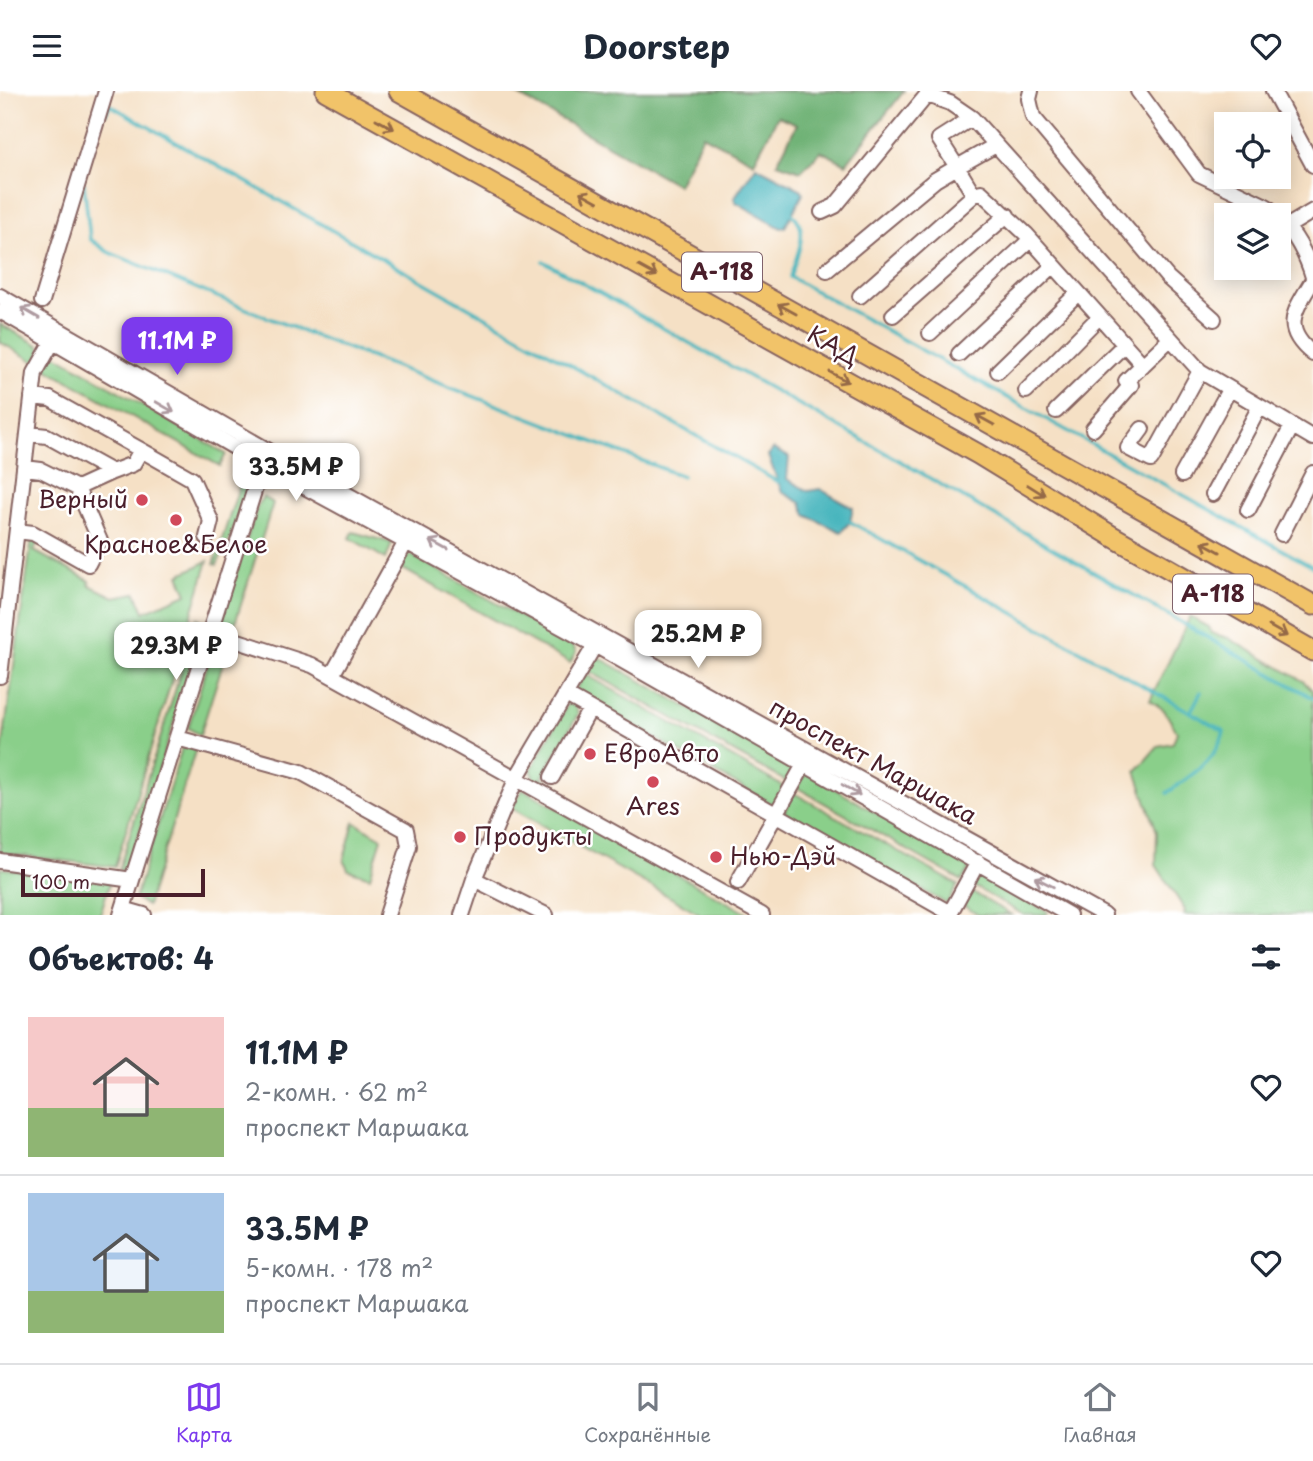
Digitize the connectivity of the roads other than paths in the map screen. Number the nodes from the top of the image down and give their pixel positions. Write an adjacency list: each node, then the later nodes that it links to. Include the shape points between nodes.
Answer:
1 (106, 91): 25 (street)
2 (326, 91): 66 (highway, КАД / А-118, one-way to 66, via 978,454)
3 (398, 91): 63 (highway, КАД / А-118, one-way to 3)
4 (1031, 91): 29 (street, via 1033,117 1168,278)
5 (1138, 91): 12 (street, via 1199,174)
6 (1273, 91): 9 (street)
7 (972, 118): 8 (street); 10 (street, via 939,139); 14 (street, via 927,95 835,206)
8 (996, 145): 10 (street); 32 (street)
9 (1313, 165)
10 (957, 167): 11 (street); 20 (street)
11 (974, 195): 15 (street, via 981,192); 24 (street)
12 (1260, 203)
13 (1313, 211): 16 (street)
14 (822, 212)
15 (1007, 215): 18 (street); 27 (street)
16 (1291, 217)
17 (1291, 235): 21 (street, via 1309,263)
18 (1030, 240): 19 (street); 30 (street)
19 (1053, 266): 22 (street); 34 (street)
20 (827, 270)
21 (1313, 279): 35 (street, via 1294,312 1293,331)
22 (1078, 293): 28 (street); 37 (street)
23 (0, 296): 31 (street, проспект Маршака, one-way to 23)
24 (860, 296)
25 (41, 301)
26 (0, 311): 31 (street, проспект Маршака)
27 (893, 315)
28 (1099, 317): 33 (street); 40 (street)
29 (1214, 320)
30 (930, 333)
31 (56, 335): 41 (street, via 35,373); 50 (street, проспект Маршака)
32 (1170, 339): 36 (street); 38 (street)
33 (1124, 345): 36 (street); 43 (street)
34 (959, 354)
35 (1313, 354)
36 (1143, 365): 45 (street, via 1126,381 1131,386)
37 (998, 371)
38 (1200, 371): 39 (street); 46 (street, via 1151,460 1128,449)
39 (1229, 390): 42 (street); 54 (street)
40 (1026, 391)
41 (32, 397): 47 (street); 49 (street, via 50,399)
42 (1259, 408): 44 (street); 56 (street)
43 (1056, 411)
44 (1291, 428): 48 (street); 57 (street)
45 (1093, 429)
46 (1142, 429)
47 (29, 434): 51 (street); 52 (street, via 47,436)
48 (1313, 438)
49 (141, 450): 52 (street, via 133,464); 60 (street, via 192,479 211,521)
50 (273, 461): 61 (street, проспект Маршака); 64 (street, via 255,488); 82 (street, проспект Маршака, one-way to 50)
51 (24, 468): 55 (street, via 41,470); 58 (street)
52 (112, 472): 55 (street)
53 (1313, 473): 59 (street)
54 (1182, 475)
55 (78, 488): 58 (street, via 100,541 88,564 33,533)
56 (1213, 494)
57 (1248, 510)
58 (17, 531): 62 (street)
59 (1282, 534)
60 (207, 537)
61 (406, 542): 65 (street, проспект Маршака); 67 (street)
62 (6, 583): 68 (street)
63 (1313, 605)
64 (210, 632): 67 (street); 71 (street)
65 (595, 645): 69 (street); 72 (street, проспект Маршака)
66 (1313, 651)
67 (332, 675): 73 (street)
68 (0, 676)
69 (566, 695): 70 (street); 73 (street)
70 (590, 709): 74 (street); 75 (street)
71 (177, 738): 79 (street); 85 (street, via 301,772 406,830 409,846)
72 (805, 763): 75 (street); 77 (street, проспект Маршака, one-way to 77)
73 (517, 777): 78 (street); 88 (street)
74 (552, 777)
75 (775, 815): 80 (street); 83 (street)
76 (0, 861): 79 (street)
77 (978, 862): 83 (street); 89 (street, проспект Маршака)
78 (474, 879): 86 (street); 87 (street)
79 (132, 880): 81 (street)
80 (738, 881)
81 (122, 912): 84 (street)
82 (1096, 913)
83 (949, 914)
84 (144, 915)
85 (387, 915)
86 (462, 915)
87 (546, 915)
88 (762, 915)
89 (1069, 915)

